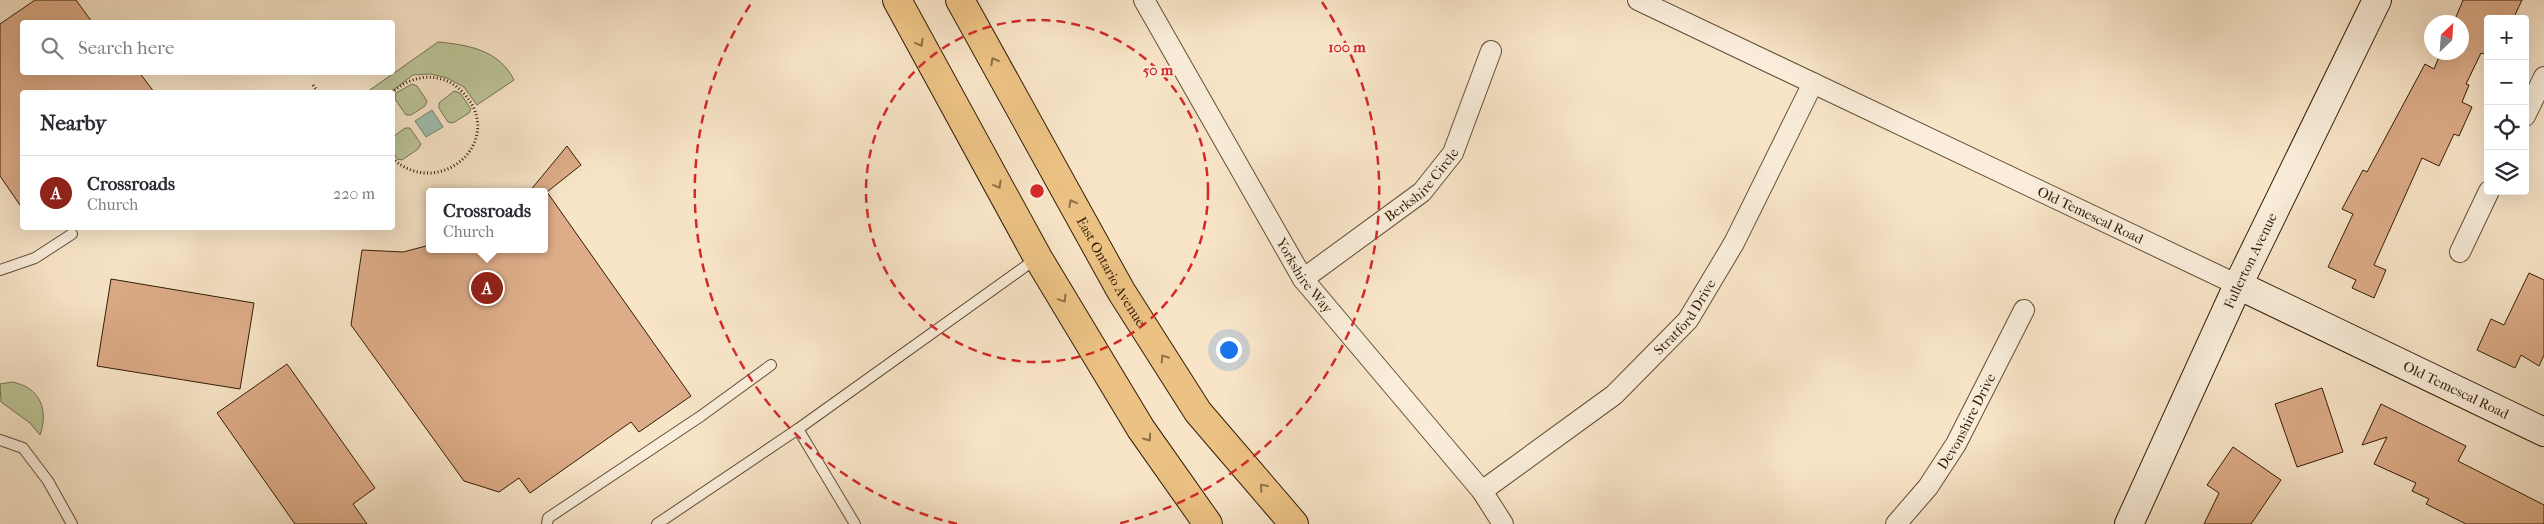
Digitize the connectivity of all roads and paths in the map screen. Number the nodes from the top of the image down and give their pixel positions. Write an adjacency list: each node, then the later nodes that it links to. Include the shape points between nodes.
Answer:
1 (897, 0): 17 (main road, one-way to 17)
2 (960, 0): 32 (main road, East Ontario Avenue, one-way to 2, via 1198,412 1121,291)
3 (1144, 0): 19 (street, Yorkshire Way)
4 (1638, 0): 8 (street, Old Temescal Road)
5 (2377, 0): 20 (main road, Fullerton Avenue)
6 (1491, 51): 19 (street, Berkshire Circle, via 1453,152 1422,192)
7 (2544, 77): 12 (street)
8 (1812, 83): 20 (street, Old Temescal Road); 26 (street, Stratford Drive, via 1734,243 1688,320 1614,395)
9 (312, 85): 10 (path)
10 (316, 90)
11 (395, 91): 13 (path, via 416,79 440,79 465,94 477,122 469,153 450,169 421,173 407,169)
12 (2529, 108)
13 (395, 160)
14 (2487, 195): 16 (street)
15 (72, 234): 18 (lane, via 35,258)
16 (2460, 252)
17 (1028, 264): 23 (lane); 31 (main road, one-way to 31)
18 (0, 270)
19 (1303, 279): 26 (street, Yorkshire Way)
20 (2238, 285): 24 (main road, Old Temescal Road); 35 (main road, Fullerton Avenue)
21 (2024, 310): 34 (street, Devonshire Drive, via 1956,444 1928,487)
22 (770, 365): 28 (lane, via 701,416 548,518)
23 (798, 429): 29 (lane); 30 (lane)
24 (2544, 432)
25 (0, 440): 27 (lane, via 23,448 48,481)
26 (1482, 491): 33 (street, Yorkshire Way)
27 (72, 524)
28 (547, 524)
29 (656, 524)
30 (855, 524)
31 (1208, 524)
32 (1294, 524)
33 (1503, 524)
34 (1896, 524)
35 (2129, 524)

